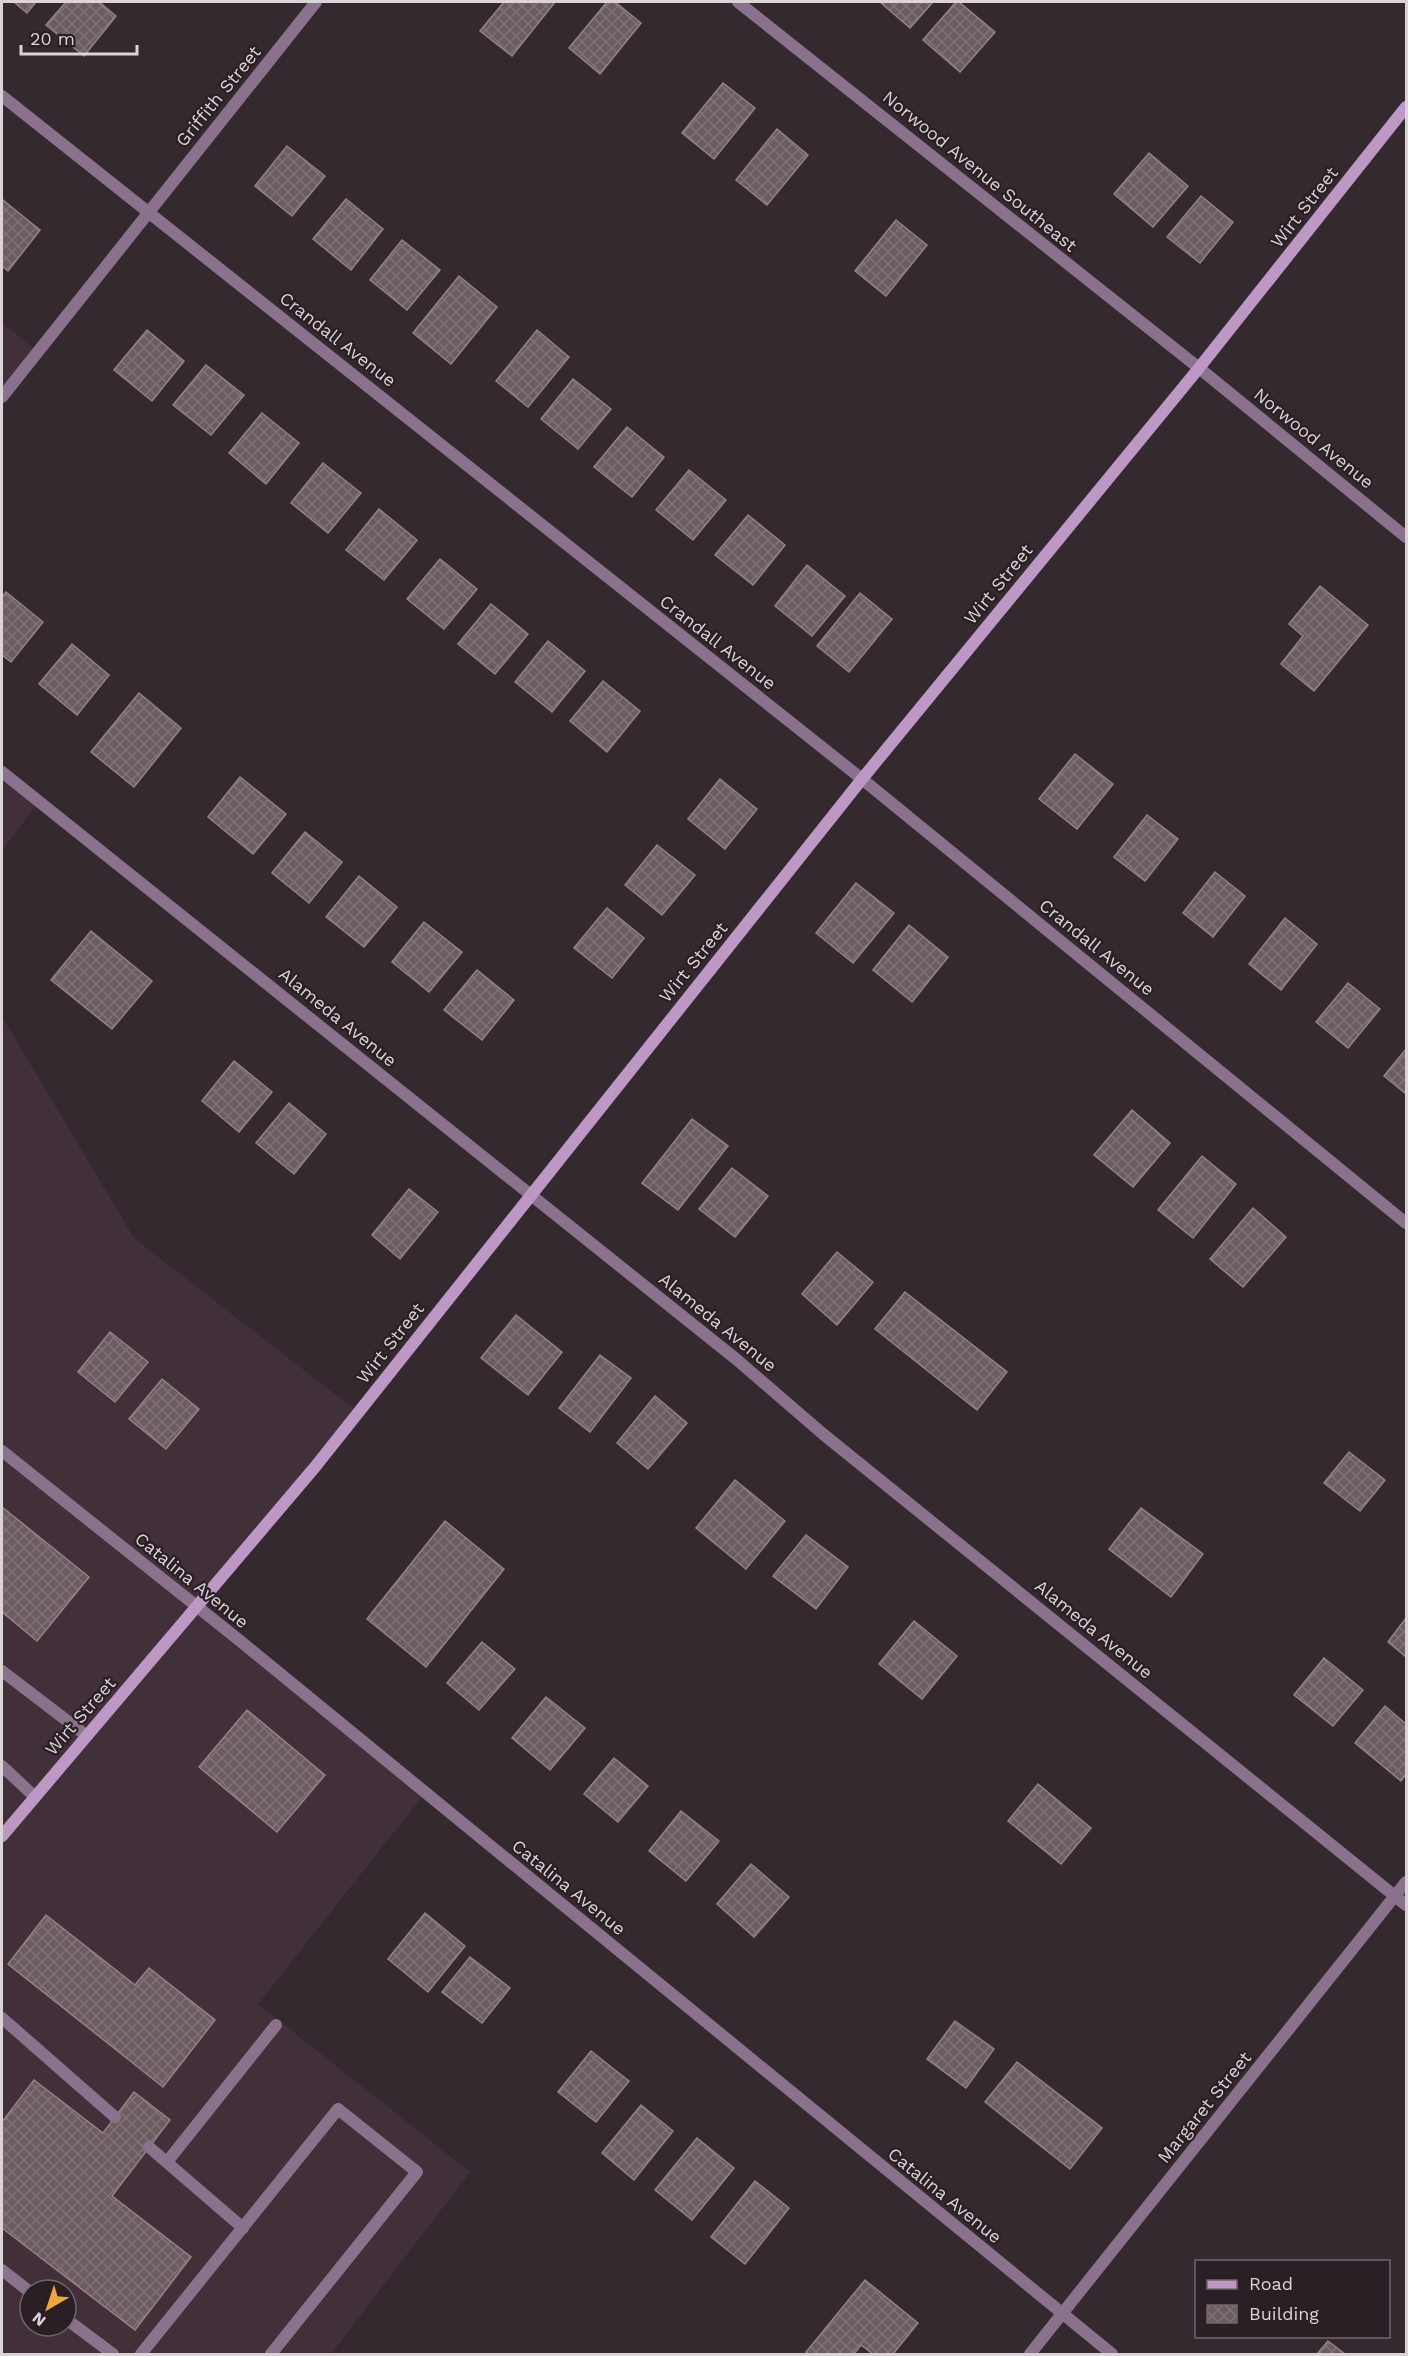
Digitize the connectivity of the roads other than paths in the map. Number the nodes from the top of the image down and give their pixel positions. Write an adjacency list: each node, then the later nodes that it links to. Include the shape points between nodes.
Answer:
1 (316, 2): 5 (street, Griffith Street)
2 (738, 2): 6 (street, Norwood Avenue Southeast)
3 (2, 96): 5 (street, Crandall Avenue)
4 (1407, 106): 6 (main road, Wirt Street)
5 (148, 212): 7 (street, Griffith Street); 10 (street, Crandall Avenue)
6 (1199, 368): 8 (street, Norwood Avenue); 10 (main road, Wirt Street)
7 (2, 398)
8 (1407, 537)
9 (2, 772): 11 (street, Alameda Avenue)
10 (862, 778): 11 (main road, Wirt Street); 12 (street, Crandall Avenue)
11 (531, 1194): 14 (main road, Wirt Street); 21 (street, Alameda Avenue)
12 (1407, 1223)
13 (2, 1451): 14 (street, Catalina Avenue)
14 (198, 1607): 16 (main road, Wirt Street); 31 (street, Catalina Avenue)
15 (2, 1671): 16 (street)
16 (87, 1736): 18 (main road, Wirt Street)
17 (2, 1766): 18 (street)
18 (35, 1797): 19 (main road, Wirt Street)
19 (2, 1836)
20 (1407, 1882): 21 (street, Margaret Street)
21 (1396, 1896): 22 (street, Alameda Avenue); 31 (street, Margaret Street)
22 (1407, 1905)
23 (2, 2019): 25 (street)
24 (276, 2025): 27 (street)
25 (115, 2117)
26 (149, 2147): 27 (street)
27 (167, 2162): 28 (street)
28 (243, 2228): 34 (street); 35 (street, via 338,2109 417,2172)
29 (2, 2270): 30 (street)
30 (18, 2283)
31 (1062, 2314): 36 (street, Margaret Street); 37 (street, Catalina Avenue)
32 (78, 2328): 33 (street)
33 (113, 2355)
34 (141, 2355)
35 (271, 2355)
36 (1030, 2355)
37 (1112, 2355)

